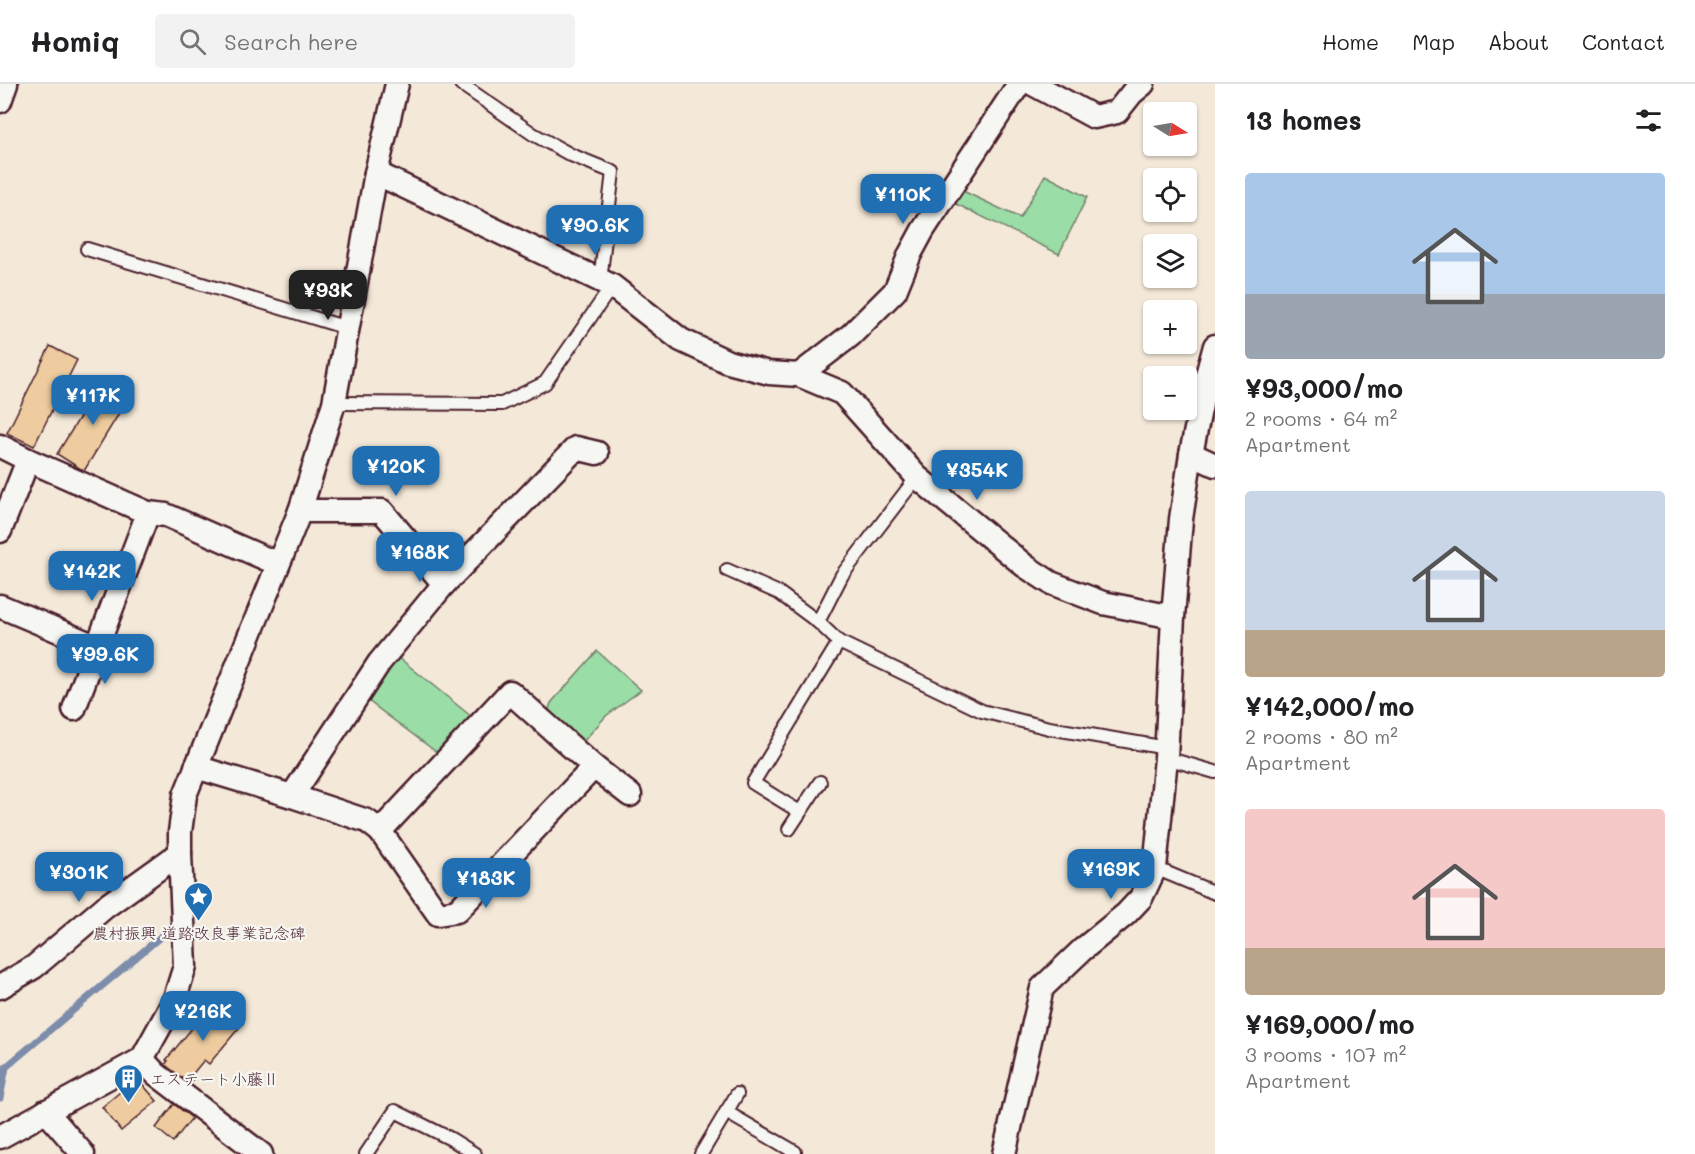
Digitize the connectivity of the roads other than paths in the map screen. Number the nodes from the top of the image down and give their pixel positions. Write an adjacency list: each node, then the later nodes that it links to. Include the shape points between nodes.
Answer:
1 (6, 84): 7 (street)
2 (397, 84): 8 (street)
3 (461, 84): 10 (lane, via 533,134 614,172)
4 (1019, 84): 13 (street, via 923,230 895,291 851,335)
5 (1033, 84): 6 (street, via 1094,117 1117,112)
6 (1143, 84)
7 (0, 101)
8 (376, 173): 10 (street); 11 (street)
9 (87, 249): 11 (lane)
10 (606, 284): 13 (street, via 681,340 729,362 769,373); 14 (lane, via 545,383 502,404)
11 (347, 328): 14 (street)
12 (1215, 346): 17 (street)
13 (799, 375): 20 (street, via 842,393)
14 (334, 403): 21 (street)
15 (0, 446): 18 (street)
16 (597, 453): 26 (street, via 576,448)
17 (1191, 454): 19 (street); 28 (street)
18 (28, 460): 22 (street); 23 (street)
19 (1215, 465)
20 (917, 477): 28 (street, via 1051,583 1103,603); 29 (lane, via 842,575)
21 (300, 511): 24 (street); 26 (street, via 382,511)
22 (148, 513): 24 (street, via 166,515); 31 (street)
23 (0, 531)
24 (278, 564): 34 (street)
25 (728, 570): 29 (lane, via 779,593)
26 (444, 585): 39 (street, via 379,663)
27 (0, 606): 31 (street)
28 (1173, 617): 33 (street)
29 (818, 622): 30 (lane)
30 (838, 642): 33 (lane, via 982,711); 40 (lane, via 753,783)
31 (97, 647): 32 (street)
32 (74, 709)
33 (1167, 753): 36 (lane); 44 (street)
34 (196, 767): 39 (street); 43 (street, via 185,795)
35 (594, 767): 38 (street); 42 (street, via 510,692); 42 (street, via 457,911 438,914)
36 (1215, 772)
37 (820, 782): 40 (lane)
38 (630, 795)
39 (292, 796): 42 (street, via 367,821)
40 (800, 812): 41 (lane)
41 (789, 829)
42 (380, 831)
43 (180, 853): 46 (street, via 34,967); 47 (street, via 185,966 174,1001)
44 (1155, 868): 45 (lane); 58 (street, via 1141,898 1126,914 1042,988)
45 (1215, 893)
46 (0, 987)
47 (142, 1059): 49 (street); 53 (street)
48 (737, 1094): 50 (lane)
49 (46, 1111): 51 (street); 52 (street)
50 (726, 1112): 56 (lane); 57 (lane)
51 (0, 1137)
52 (83, 1154)
53 (261, 1154)
54 (366, 1154): 55 (lane, via 395,1111)
55 (475, 1154)
56 (701, 1154)
57 (794, 1154)
58 (1004, 1154)

